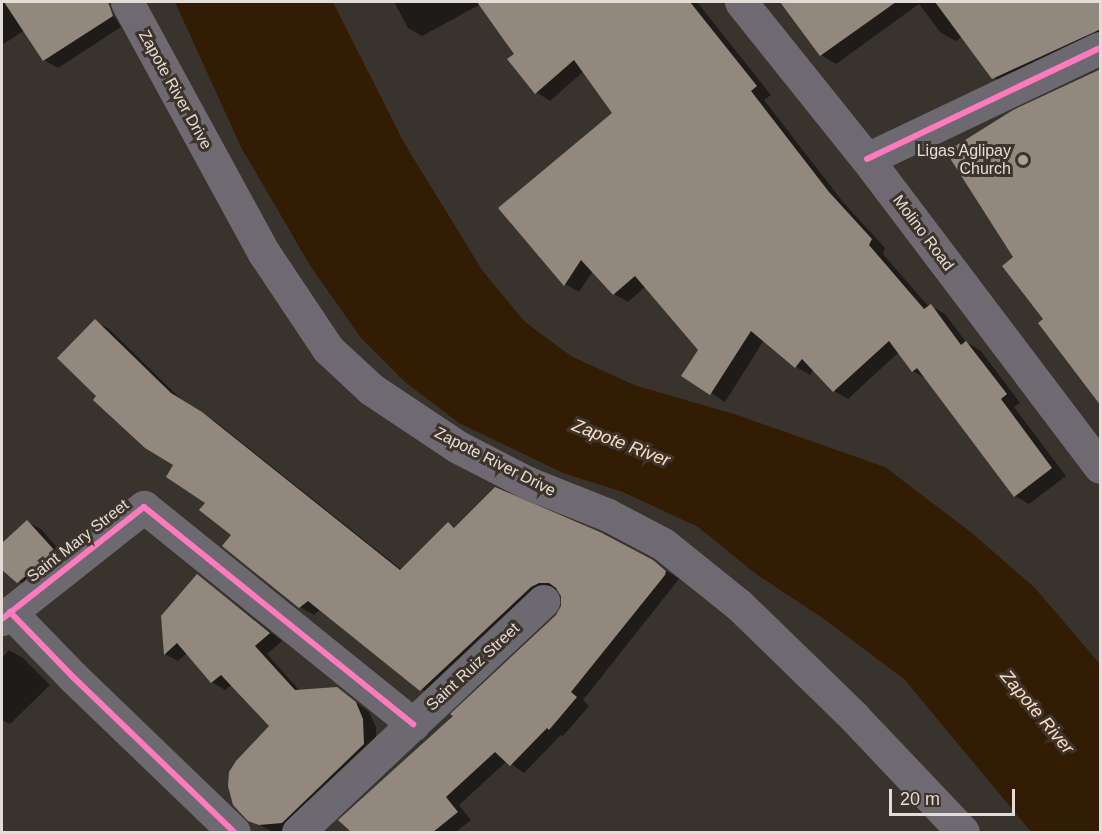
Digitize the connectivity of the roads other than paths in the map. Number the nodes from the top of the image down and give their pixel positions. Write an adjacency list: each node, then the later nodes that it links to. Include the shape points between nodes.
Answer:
1 (127, 2): 11 (main road, Zapote River Drive, via 264,253 328,349 371,389 458,447 528,483 608,515 672,550 738,604 854,717)
2 (741, 2): 4 (main road, Molino Road)
3 (1101, 48): 4 (street)
4 (867, 159): 5 (main road, Molino Road)
5 (1101, 467)
6 (543, 601): 8 (street, Saint Ruiz Street)
7 (6, 616): 8 (street, Saint Mary Street, via 144,507); 9 (street)
8 (413, 724): 10 (street, Saint Ruiz Street)
9 (234, 832)
10 (298, 832)
11 (963, 832)

